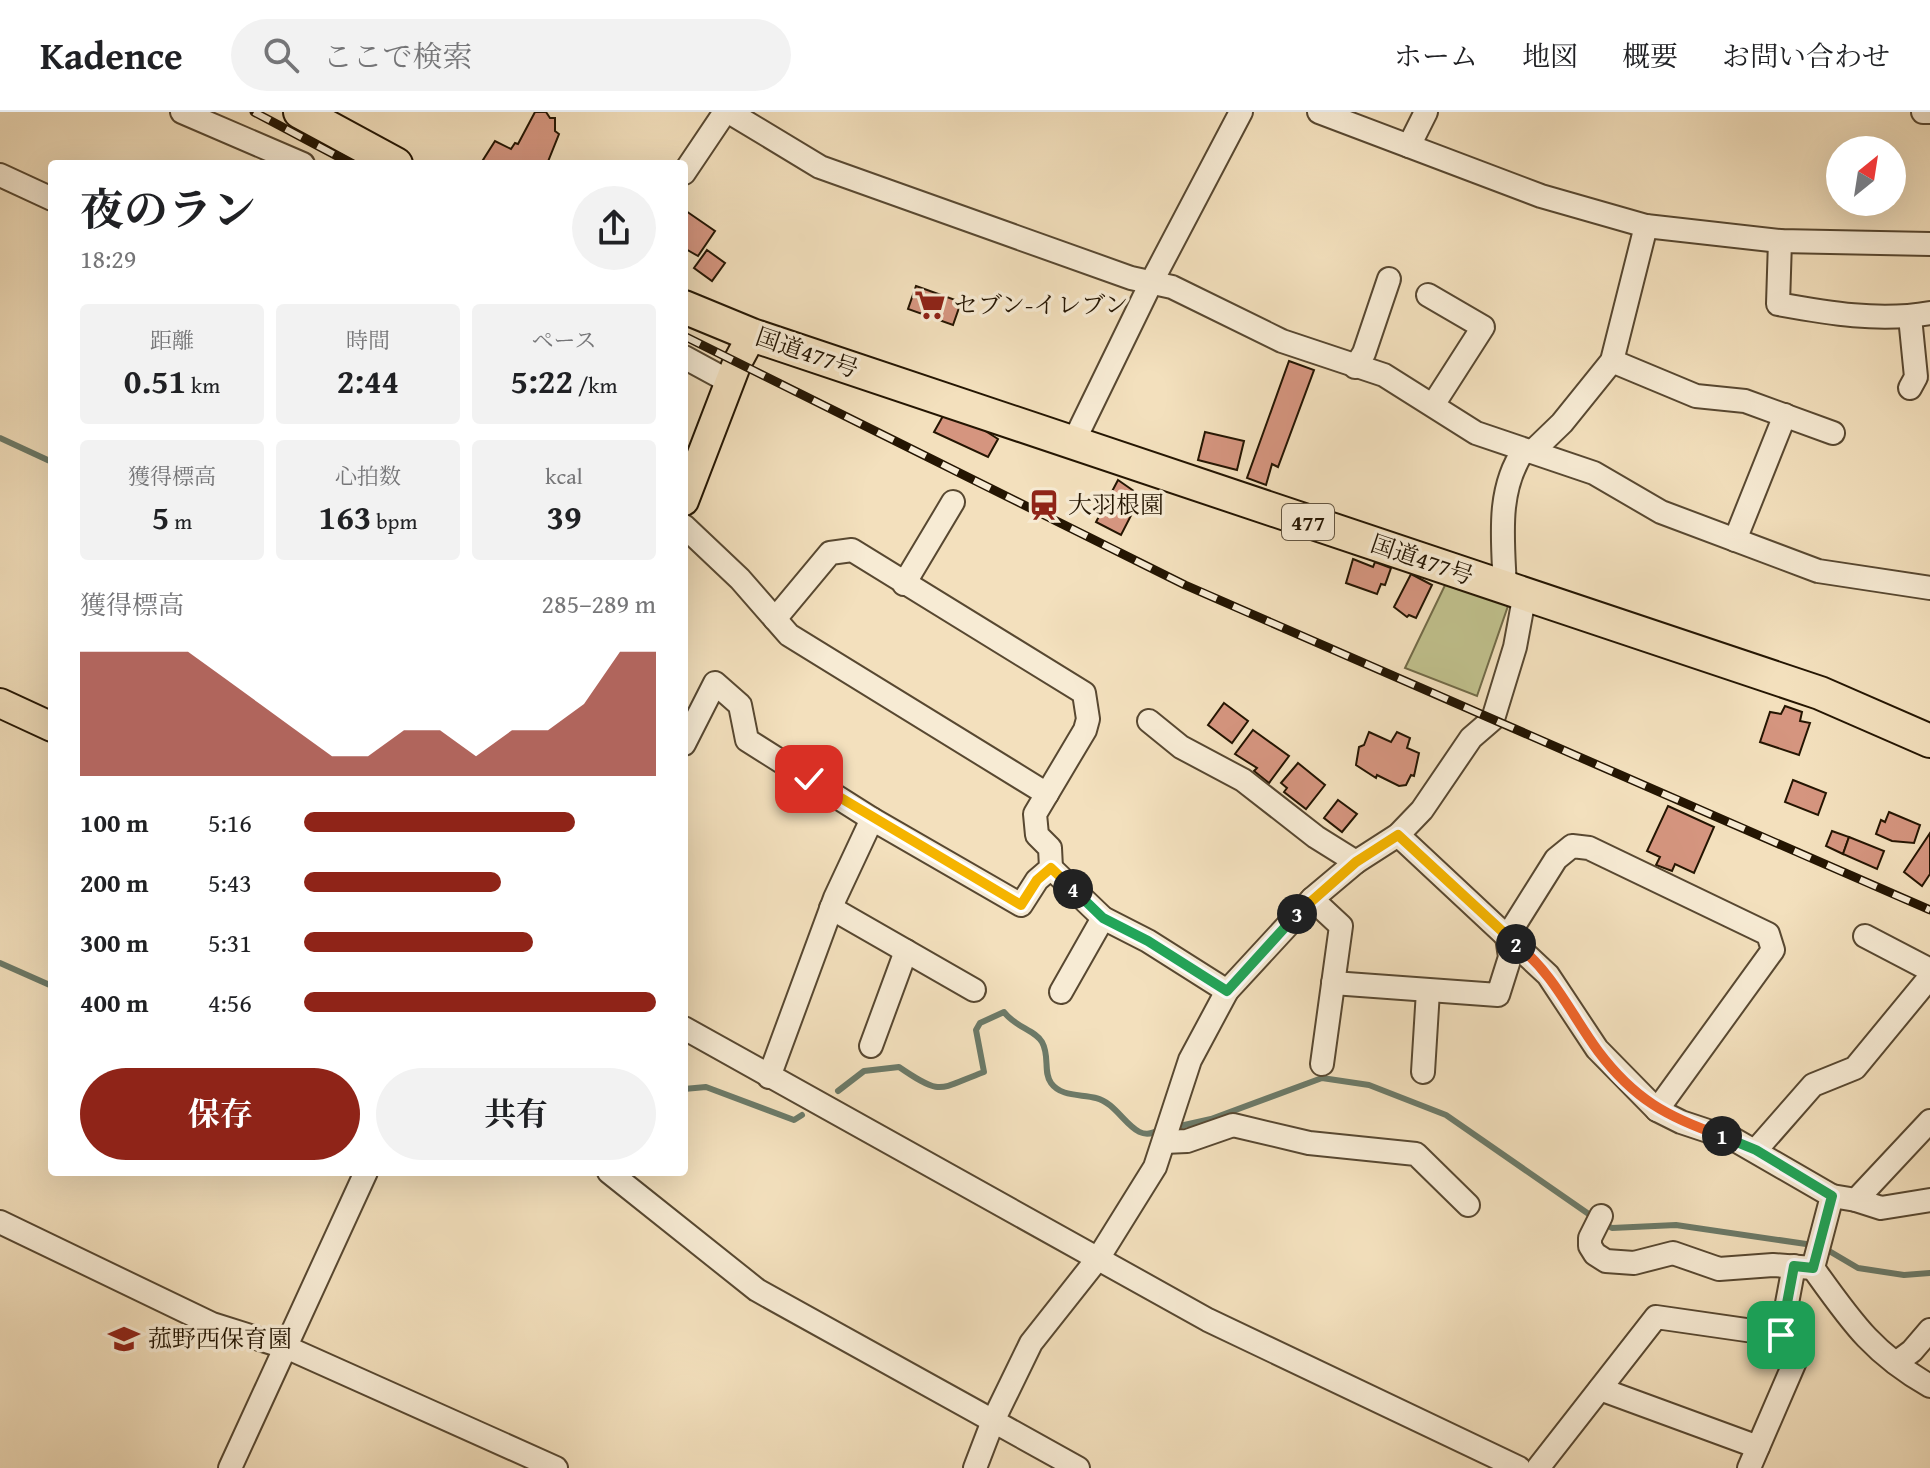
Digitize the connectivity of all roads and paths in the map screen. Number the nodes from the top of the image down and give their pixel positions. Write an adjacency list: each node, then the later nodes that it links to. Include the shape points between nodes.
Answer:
1 (182, 112): 11 (street)
2 (300, 112): 12 (highway)
3 (727, 112): 9 (street); 13 (street)
4 (1241, 112): 20 (street)
5 (1319, 112): 10 (street)
6 (1426, 112): 10 (street)
7 (1923, 112): 8 (street)
8 (1930, 112)
9 (758, 119): 20 (street, via 820,167)
10 (1409, 146): 16 (street, via 1541,196)
11 (294, 160)
12 (389, 160)
13 (688, 167)
14 (0, 175): 15 (street)
15 (48, 197)
16 (1646, 226): 17 (street); 26 (street)
17 (1780, 241): 18 (street); 23 (street, via 1778,304 1843,316)
18 (1930, 244)
19 (1389, 279): 27 (street)
20 (1151, 283): 27 (street, via 1172,287 1282,341); 33 (street)
21 (1428, 295): 30 (street, via 1483,327)
22 (688, 309): 24 (highway, 国道477号 / 477)
23 (1920, 315): 29 (street, via 1916,377)
24 (752, 335): 28 (main road); 33 (highway, 国道477号 / 477)
25 (688, 359): 28 (street)
26 (1612, 361): 31 (street, via 1696,396 1745,401); 34 (street, via 1562,423)
27 (1355, 367): 30 (street, via 1384,375)
28 (730, 382): 35 (main road)
29 (1910, 388)
30 (1433, 405): 34 (street, via 1476,433)
31 (1785, 415): 32 (street); 38 (street)
32 (1833, 433)
33 (1073, 443): 41 (highway, 国道477号 / 477)
34 (1528, 451): 38 (street, via 1594,473 1661,512); 41 (street, via 1507,483 1503,534)
35 (688, 491)
36 (953, 502): 39 (street)
37 (688, 530): 42 (street)
38 (1735, 540): 40 (street, via 1834,575)
39 (904, 584): 42 (street, via 852,550 830,553); 48 (street, via 1084,693 1085,730)
40 (1930, 588)
41 (1515, 590): 47 (highway, 国道477号 / 477, via 1820,693); 50 (street, via 1515,647 1493,719 1471,738 1422,810)
42 (775, 619): 48 (street, via 789,635)
43 (0, 703): 45 (main road)
44 (1149, 721): 51 (street, via 1181,747 1243,780)
45 (48, 725)
46 (688, 736): 49 (street, via 715,683 740,705 747,740)
47 (1930, 741)
48 (1047, 794): 52 (street, via 1035,814 1037,835 1050,848)
49 (872, 819): 52 (street, via 1021,905); 54 (street)
50 (1398, 835): 51 (street); 57 (street)
51 (1356, 862): 53 (street)
52 (1051, 868): 55 (street)
53 (1312, 899): 61 (street, via 1341,926); 63 (street)
54 (831, 908): 58 (street); 70 (street)
55 (1103, 918): 63 (street); 65 (street)
56 (1865, 936): 59 (street)
57 (1507, 937): 64 (street, via 1510,957 1498,995); 71 (street, via 1548,975 1610,1065); 71 (street, via 1556,859 1572,846 1610,856 1768,934 1773,950)
58 (906, 951): 62 (street); 67 (street)
59 (1930, 970)
60 (1930, 977): 74 (street, via 1855,1068 1813,1085)
61 (1333, 983): 64 (street); 68 (street)
62 (974, 990)
63 (1227, 991): 73 (street, via 1190,1060)
64 (1428, 991): 69 (street)
65 (1061, 992)
66 (688, 1030): 70 (street)
67 (871, 1046)
68 (1322, 1064)
69 (1423, 1072)
70 (769, 1077): 83 (street)
71 (1657, 1110): 74 (street)
72 (1930, 1121): 78 (street)
73 (1168, 1132): 80 (street, via 1187,1141 1233,1125 1309,1143 1416,1154); 83 (street, via 1155,1167)
74 (1756, 1150): 77 (street)
75 (364, 1176): 87 (street)
76 (614, 1176): 91 (street, via 757,1290)
77 (1832, 1196): 78 (street); 84 (street)
78 (1856, 1200): 79 (street, via 1881,1208)
79 (1930, 1200)
80 (1468, 1205)
81 (0, 1222): 87 (street, via 212,1324)
82 (1597, 1223): 84 (street, via 1590,1246 1606,1261 1634,1263 1673,1253 1719,1269)
83 (1099, 1257): 91 (street, via 1031,1343); 97 (street, via 1208,1320)
84 (1808, 1265): 86 (street); 88 (street, via 1866,1341)
85 (1930, 1330): 88 (street)
86 (1781, 1335): 90 (street, via 1656,1317); 92 (street, via 1797,1357)
87 (288, 1348): 93 (street); 94 (street)
88 (1896, 1363): 89 (street)
89 (1930, 1386)
90 (1600, 1389): 92 (street); 98 (street)
91 (993, 1421): 95 (street); 96 (street)
92 (1753, 1458)
93 (230, 1468)
94 (556, 1468)
95 (975, 1468)
96 (1078, 1468)
97 (1519, 1468)
98 (1538, 1468)

